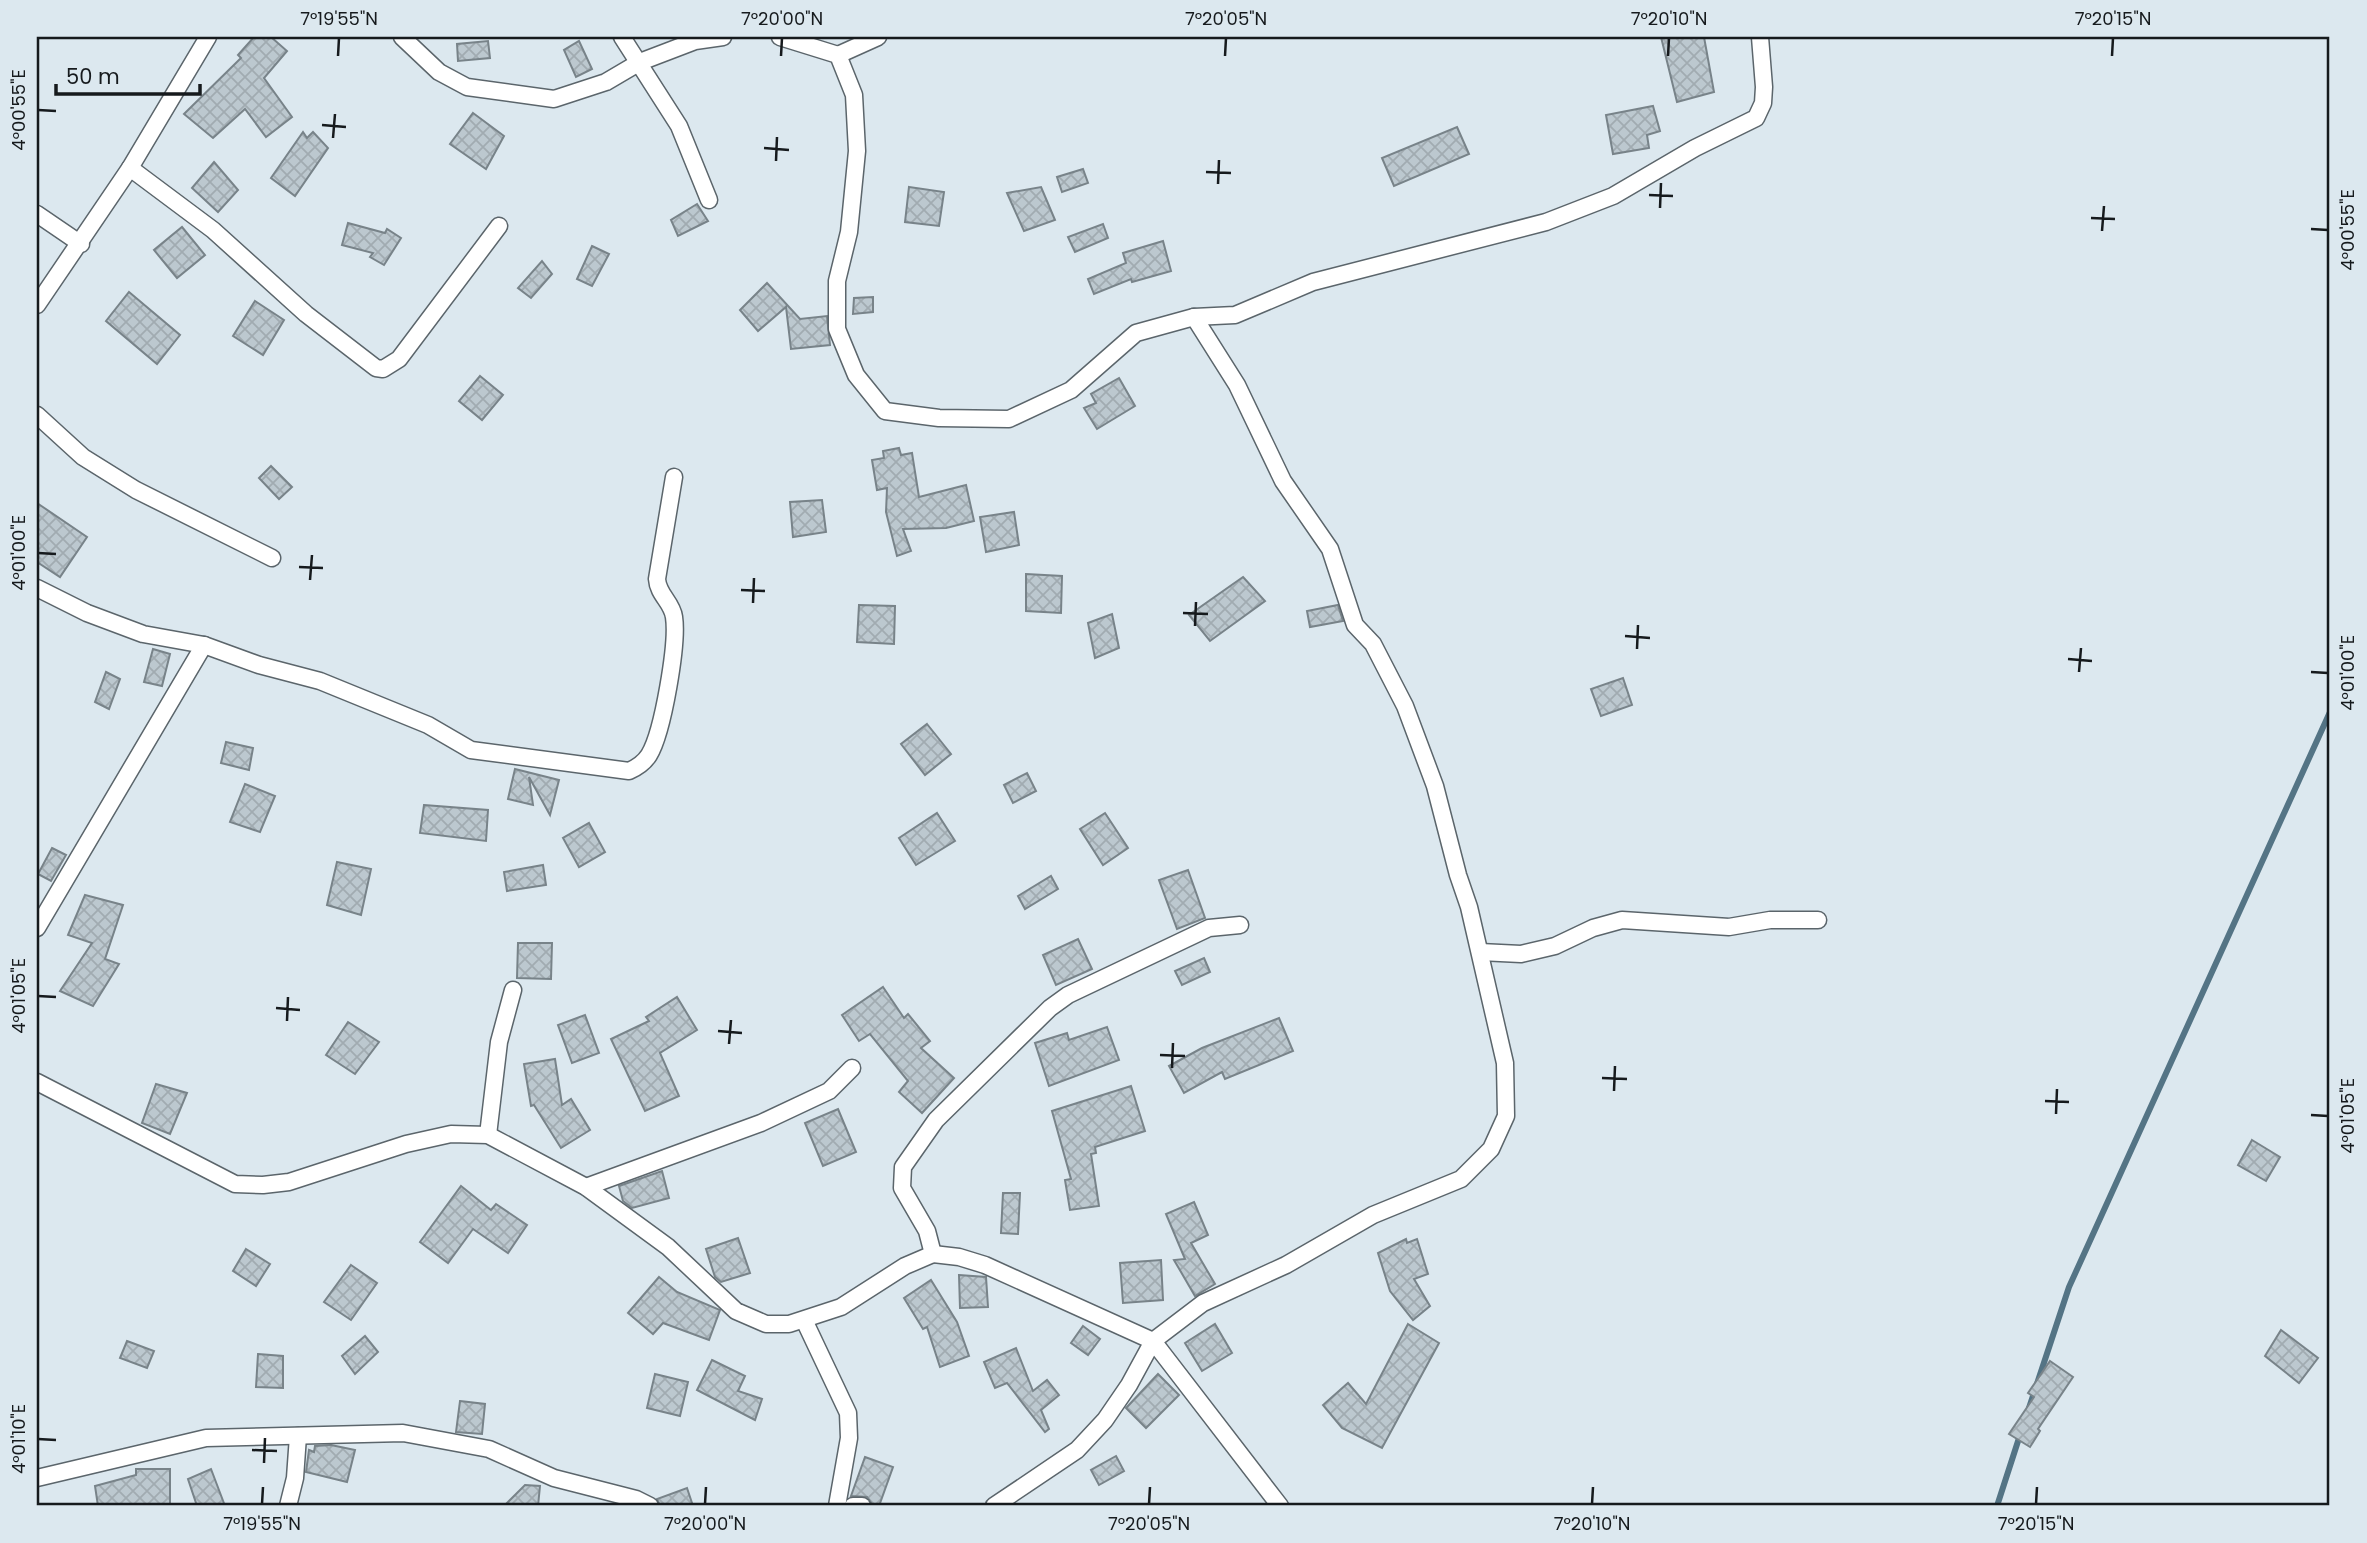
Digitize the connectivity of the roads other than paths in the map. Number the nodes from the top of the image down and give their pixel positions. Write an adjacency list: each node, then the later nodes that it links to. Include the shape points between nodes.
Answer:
1 (208, 37): 10 (street)
2 (402, 37): 9 (street, via 439,72 467,87 554,99 606,82)
3 (622, 37): 9 (street)
4 (723, 37): 9 (street, via 695,41)
5 (780, 37): 8 (street)
6 (878, 37): 8 (street)
7 (1760, 37): 16 (street, via 1764,87 1756,118 1612,196 1546,222 1313,282 1235,315)
8 (838, 55): 16 (street, via 854,94 857,151 849,232 837,281 837,329 856,376 885,411 939,418 1009,419 1071,390 1136,333)
9 (640, 62): 11 (street, via 679,126)
10 (130, 169): 13 (street, via 213,230 306,314 376,368 399,359); 14 (street)
11 (709, 200)
12 (37, 214): 14 (street)
13 (499, 226)
14 (80, 244): 15 (street)
15 (37, 305)
16 (1194, 317): 25 (street, via 1237,385 1283,481 1330,549 1355,625 1373,644 1405,706 1435,786)
17 (37, 415): 19 (street, via 83,457 136,491)
18 (674, 477): 21 (street, via 657,579 675,621 661,726 650,753 629,771 471,750 428,725 320,681)
19 (272, 558)
20 (37, 588): 21 (street, via 87,614 143,634)
21 (204, 645): 24 (street)
22 (1818, 920): 25 (street, via 1770,920 1729,927 1622,920 1555,946)
23 (1240, 925): 31 (street, via 1209,928 1068,995 936,1120 903,1167 902,1188 927,1231)
24 (37, 928)
25 (1480, 952): 33 (street, via 1506,1063 1506,1116 1491,1149 1461,1179 1373,1215 1286,1265 1203,1303)
26 (513, 990): 29 (street, via 499,1042)
27 (852, 1068): 30 (street, via 829,1091 761,1123)
28 (37, 1082): 29 (street, via 235,1184 289,1182 406,1144 451,1134)
29 (488, 1135): 30 (street)
30 (586, 1187): 32 (street, via 668,1247 736,1311 766,1324)
31 (933, 1254): 32 (street, via 905,1266 841,1307); 33 (street, via 985,1265)
32 (804, 1320): 38 (street, via 848,1413 849,1438)
33 (1153, 1341): 41 (street, via 1105,1420 1077,1450); 42 (street)
34 (298, 1437): 35 (street, via 206,1438); 36 (street); 37 (street, via 403,1433 489,1449 554,1478)
35 (37, 1478)
36 (288, 1506)
37 (650, 1506)
38 (837, 1506)
39 (853, 1506): 40 (street)
40 (862, 1506)
41 (994, 1506)
42 (1280, 1506)

